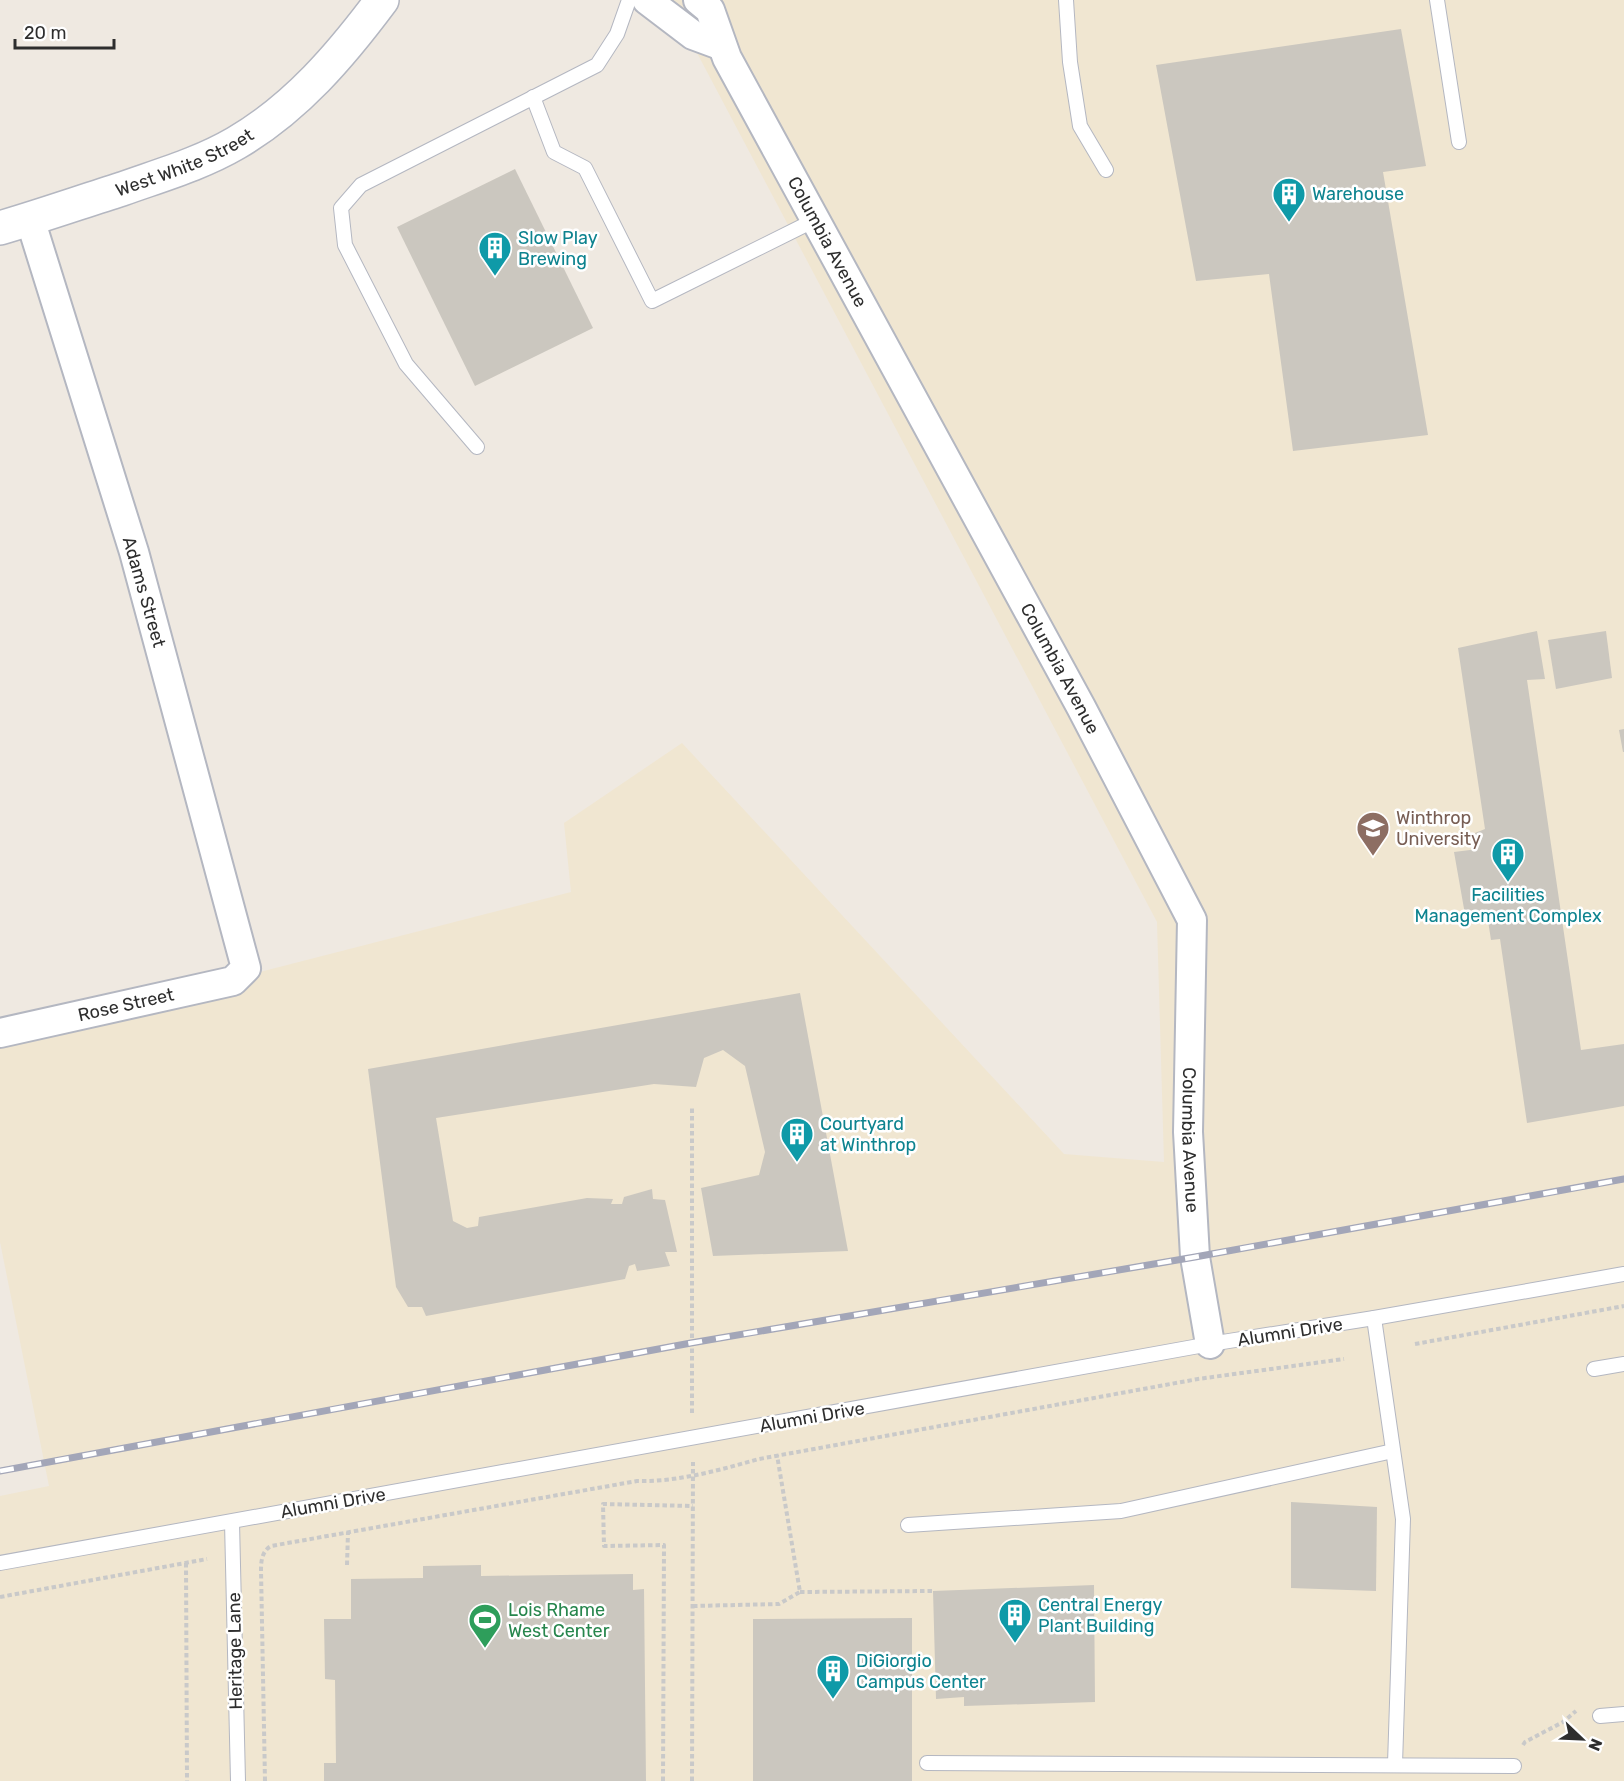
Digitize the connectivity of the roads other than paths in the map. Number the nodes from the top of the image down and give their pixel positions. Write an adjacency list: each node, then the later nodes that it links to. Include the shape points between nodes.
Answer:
1 (368, 0): 9 (street, West White Street)
2 (382, 0): 9 (street, West White Street)
3 (629, 0): 10 (lane, via 617,34 597,65)
4 (647, 0): 8 (street, via 693,35)
5 (698, 0): 8 (street, Columbia Avenue, via 710,10)
6 (1066, 0): 12 (lane, via 1080,126)
7 (1437, 0): 11 (lane)
8 (720, 45): 13 (street, Columbia Avenue)
9 (342, 52): 14 (street, West White Street, via 280,112 201,162)
10 (533, 97): 13 (lane, via 554,152 585,168 652,300); 15 (lane, via 361,185 341,208 345,245 406,364)
11 (1459, 142)
12 (1106, 170)
13 (815, 220): 20 (street, Columbia Avenue, via 1086,716 1192,920 1188,1132 1195,1257)
14 (15, 223): 16 (street, Adams Street, via 134,552)
15 (477, 447)
16 (246, 968): 17 (street, Rose Street, via 233,981)
17 (0, 1033)
18 (1624, 1274): 19 (lane, Alumni Drive)
19 (1374, 1318): 20 (lane, Alumni Drive); 23 (lane)
20 (1210, 1344): 24 (lane, Alumni Drive)
21 (1624, 1364): 22 (lane)
22 (1594, 1368)
23 (1393, 1451): 25 (lane, via 1121,1511); 30 (lane, via 1403,1519)
24 (232, 1522): 26 (lane, Alumni Drive); 32 (lane, Heritage Lane)
25 (908, 1525)
26 (0, 1563)
27 (1624, 1714): 28 (lane)
28 (1600, 1716)
29 (927, 1763): 30 (lane)
30 (1395, 1764): 31 (lane)
31 (1514, 1766)
32 (238, 1781)

